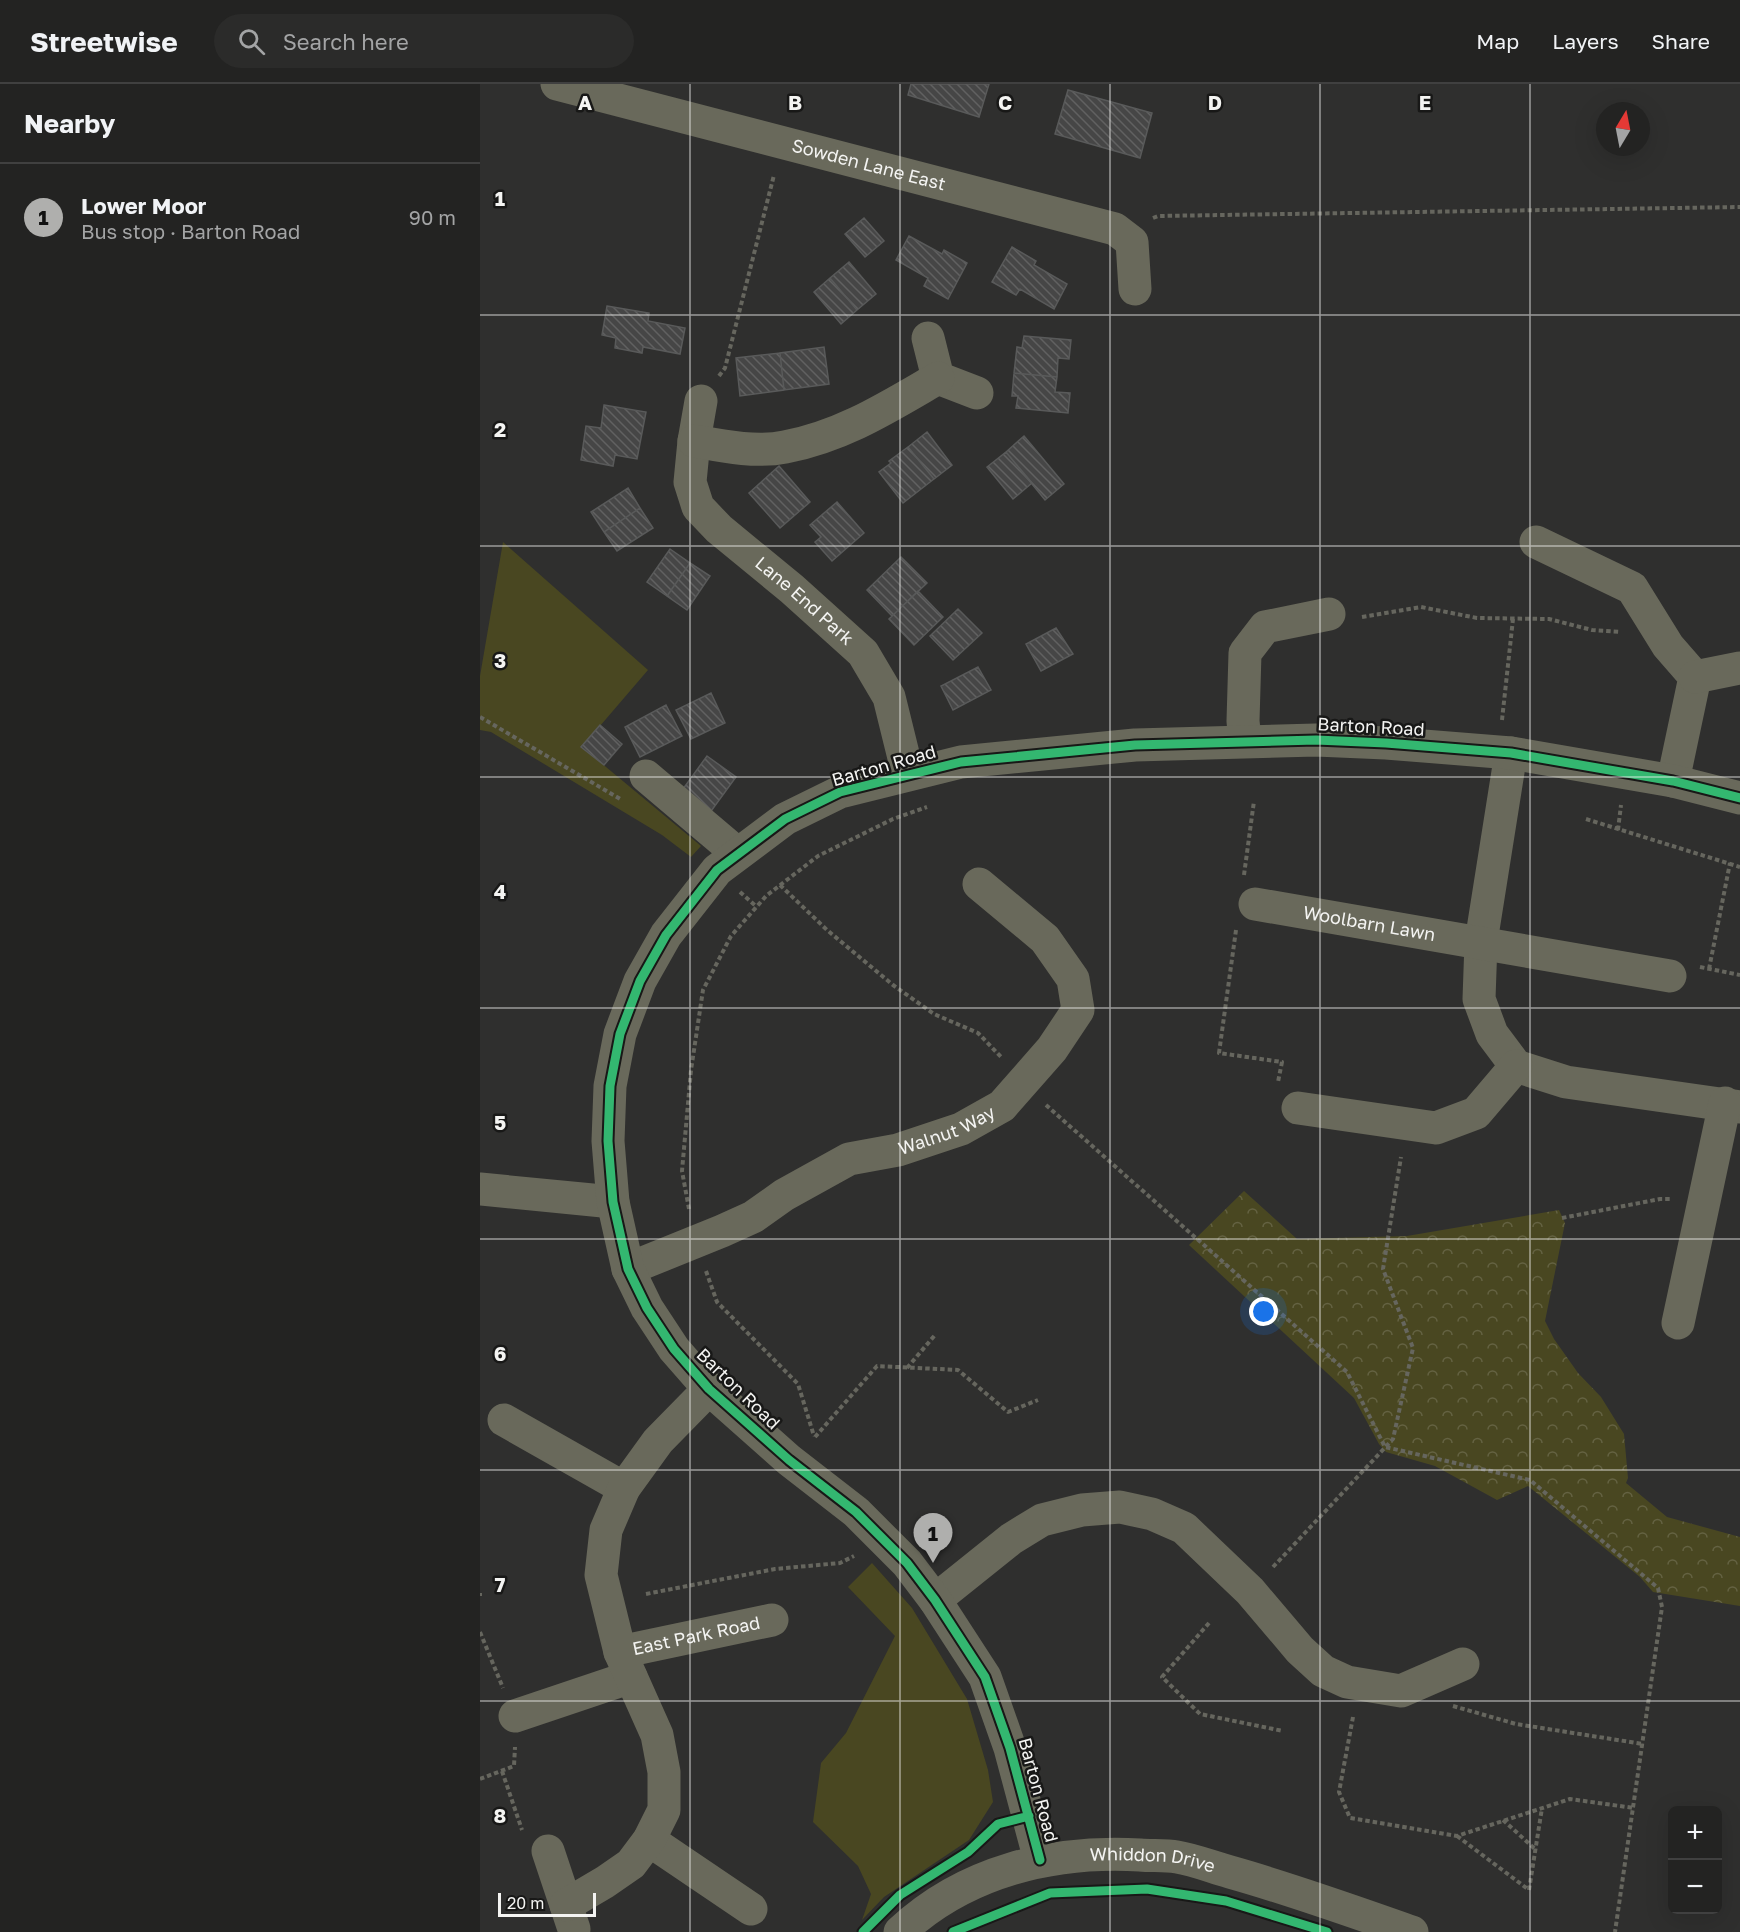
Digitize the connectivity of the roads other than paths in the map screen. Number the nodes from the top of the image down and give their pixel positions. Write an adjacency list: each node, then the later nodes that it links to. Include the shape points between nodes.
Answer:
1 (557, 84): 2 (street, Sowden Lane East, via 1115,229 1131,242)
2 (1136, 289)
3 (928, 338): 4 (street)
4 (938, 378): 5 (street); 7 (street, via 841,432 783,448 734,448)
5 (977, 393)
6 (701, 401): 7 (street, Lane End Park)
7 (694, 441): 14 (street, Lane End Park, via 690,482 698,507 862,653 889,697)
8 (1536, 542): 11 (street, via 1632,588 1668,646)
9 (1329, 614): 12 (street, via 1265,627 1245,653)
10 (1740, 668): 11 (street)
11 (1695, 677): 16 (street)
12 (1245, 741): 13 (street, Barton Road, via 1386,743); 14 (street, Barton Road, via 1135,745 961,762)
13 (1505, 753): 16 (street, Barton Road); 21 (street)
14 (908, 774): 18 (street, Barton Road, via 840,792 785,819)
15 (646, 776): 18 (street)
16 (1673, 781): 17 (street, Barton Road)
17 (1740, 798)
18 (737, 853): 27 (street, Barton Road, via 717,870 666,935 640,981 620,1034 610,1086 608,1141)
19 (979, 884): 28 (street, Walnut Way, via 1046,939 1073,979 1078,1010 1052,1049 1002,1106 961,1129 898,1150 849,1159 753,1217)
20 (1245, 902): 21 (street, Woolbarn Lawn)
21 (1481, 942): 22 (street, Woolbarn Lawn); 23 (street, via 1479,999 1492,1034)
22 (1670, 976)
23 (1516, 1066): 24 (street, via 1566,1083); 25 (street, via 1476,1113 1436,1128)
24 (1733, 1105): 29 (street, via 1705,1198)
25 (1298, 1108)
26 (480, 1189): 27 (street)
27 (613, 1202): 28 (street, Barton Road)
28 (628, 1269): 30 (street, Barton Road, via 647,1308 674,1348)
29 (1678, 1323)
30 (709, 1389): 32 (street, East Park Road, via 658,1441); 33 (street, Barton Road, via 789,1460 856,1512 907,1563)
31 (504, 1420): 32 (street)
32 (624, 1488): 36 (street, East Park Road, via 606,1530 601,1575)
33 (935, 1600): 35 (street, via 1011,1539 1042,1521 1082,1510 1120,1507 1152,1514 1184,1528 1250,1592 1300,1650 1323,1671 1347,1682 1401,1691); 40 (street, Barton Road, via 984,1677 1010,1748)
34 (772, 1620): 36 (street, East Park Road)
35 (1463, 1664)
36 (625, 1665): 37 (street, East Park Road); 38 (street, East Park Road, via 657,1735 664,1772 664,1810)
37 (515, 1716)
38 (649, 1840): 39 (street, East Park Road, via 631,1864 570,1917); 41 (street)
39 (548, 1851)
40 (1040, 1860): 42 (street, Whiddon Drive, via 950,1893); 43 (street, Whiddon Drive, via 1105,1853 1177,1857 1263,1881)
41 (751, 1909)
42 (900, 1932)
43 (1412, 1932)

